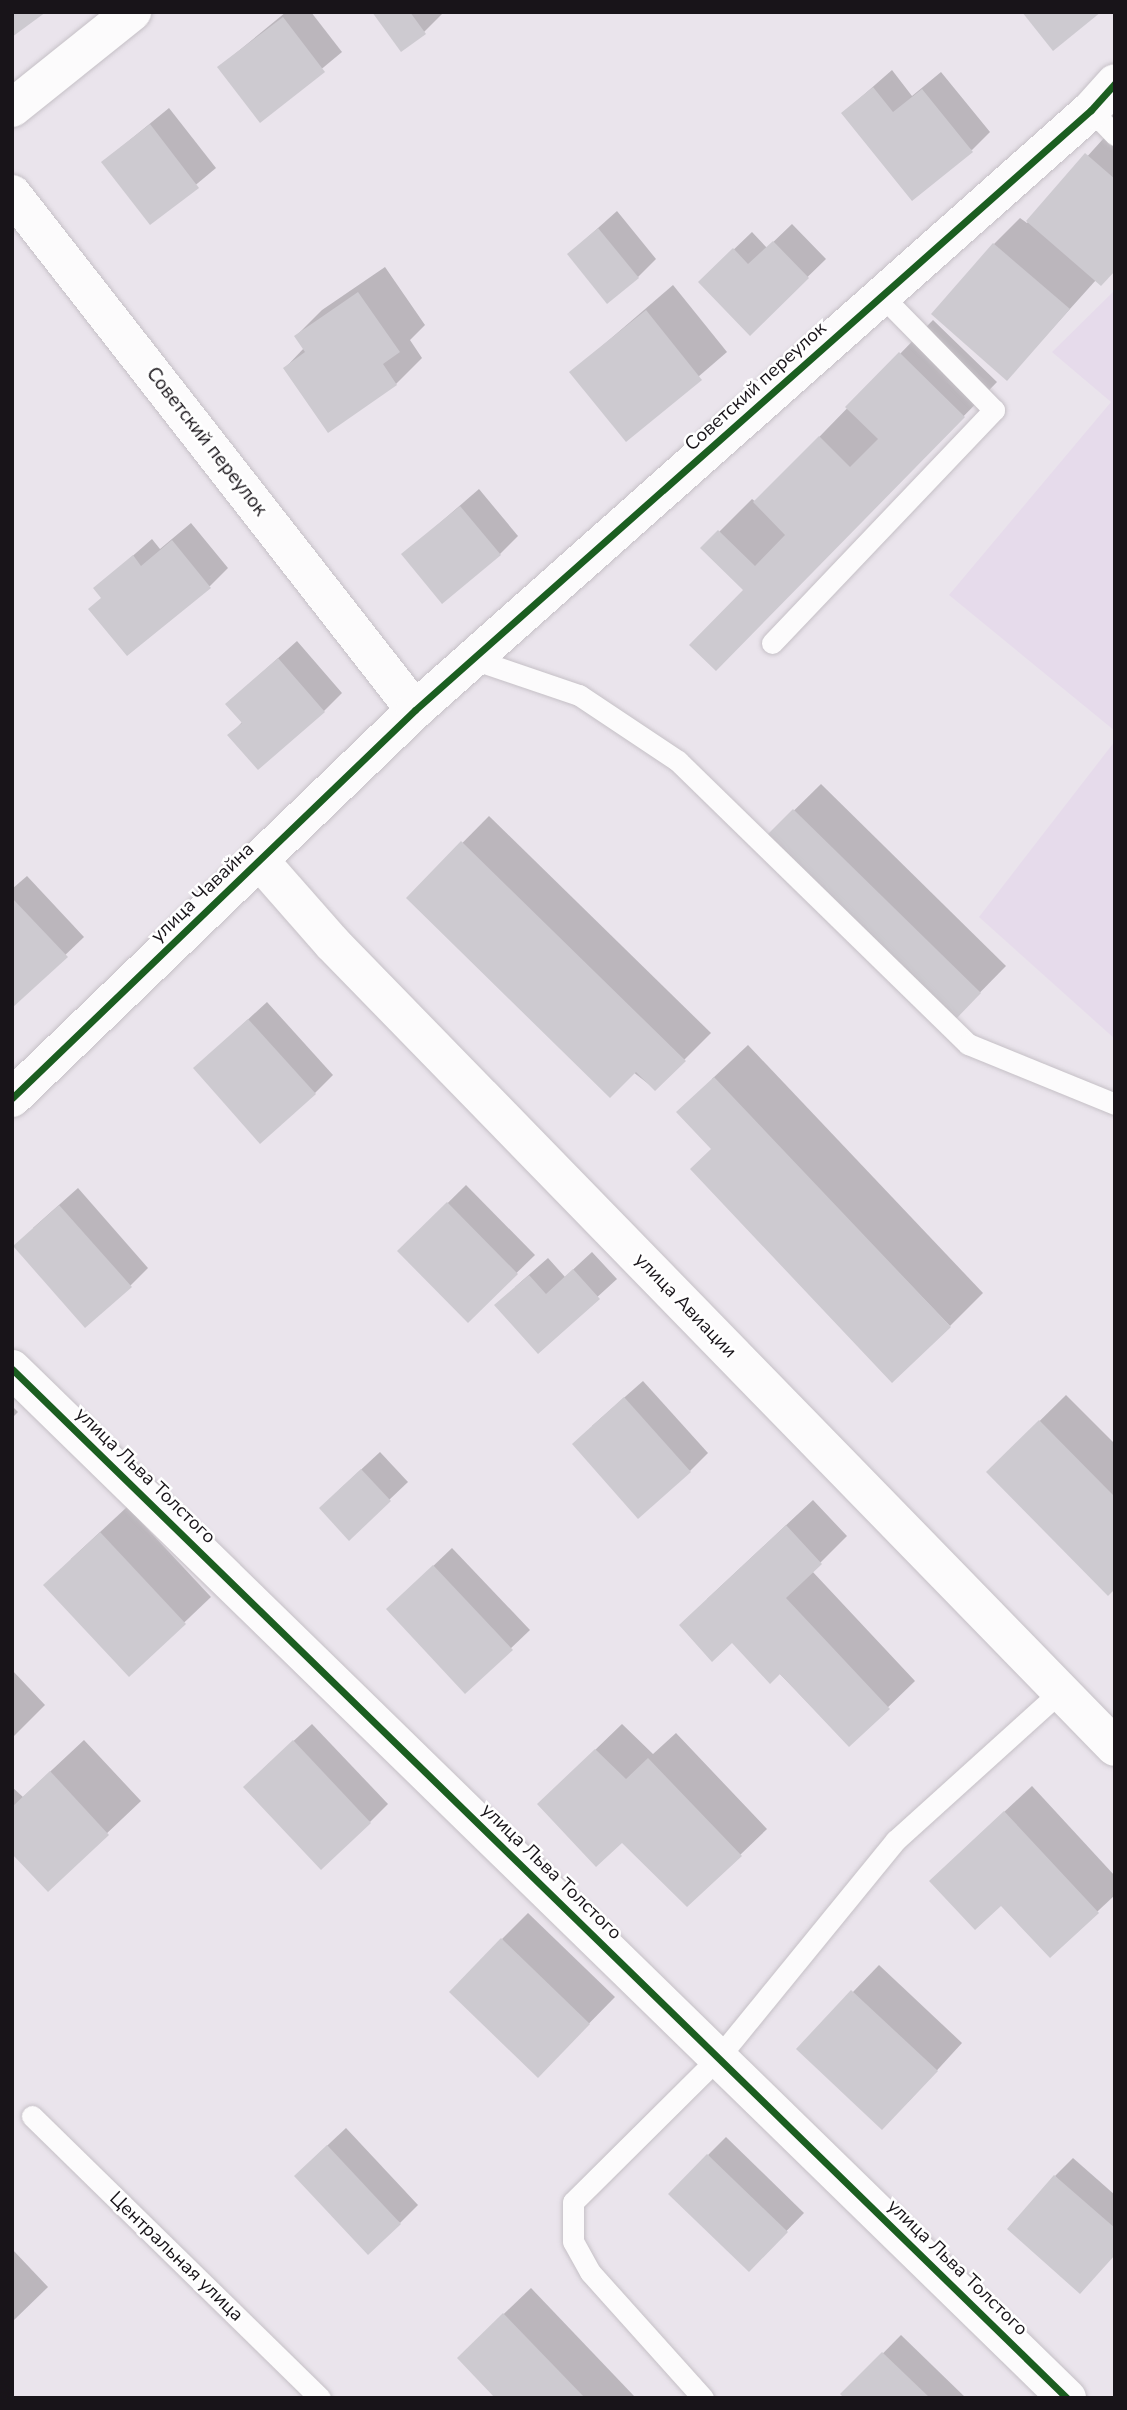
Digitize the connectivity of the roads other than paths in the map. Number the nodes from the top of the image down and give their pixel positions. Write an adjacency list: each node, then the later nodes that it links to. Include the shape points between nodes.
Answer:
1 (132, 12): 2 (street)
2 (12, 108)
3 (1107, 109): 5 (street, Советский переулок)
4 (12, 194): 8 (street, Советский переулок)
5 (882, 296): 6 (lane, via 994,410); 7 (street, Советский переулок)
6 (772, 643)
7 (473, 659): 8 (street, Советский переулок); 11 (lane, via 579,695 678,761 968,1044)
8 (415, 710): 9 (street, улица Чавайна)
9 (260, 860): 10 (street, улица Чавайна); 13 (street, улица Авиации, via 332,943)
10 (12, 1098)
11 (1115, 1104)
12 (12, 1369): 15 (street, улица Льва Толстого)
13 (1060, 1692): 14 (street, улица Авиации); 15 (lane, via 896,1840)
14 (1115, 1748)
15 (719, 2058): 18 (lane, via 573,2202 573,2241 590,2272); 19 (street, улица Льва Толстого)
16 (32, 2116): 17 (lane, Центральная улица)
17 (320, 2398)
18 (703, 2398)
19 (1067, 2398)

